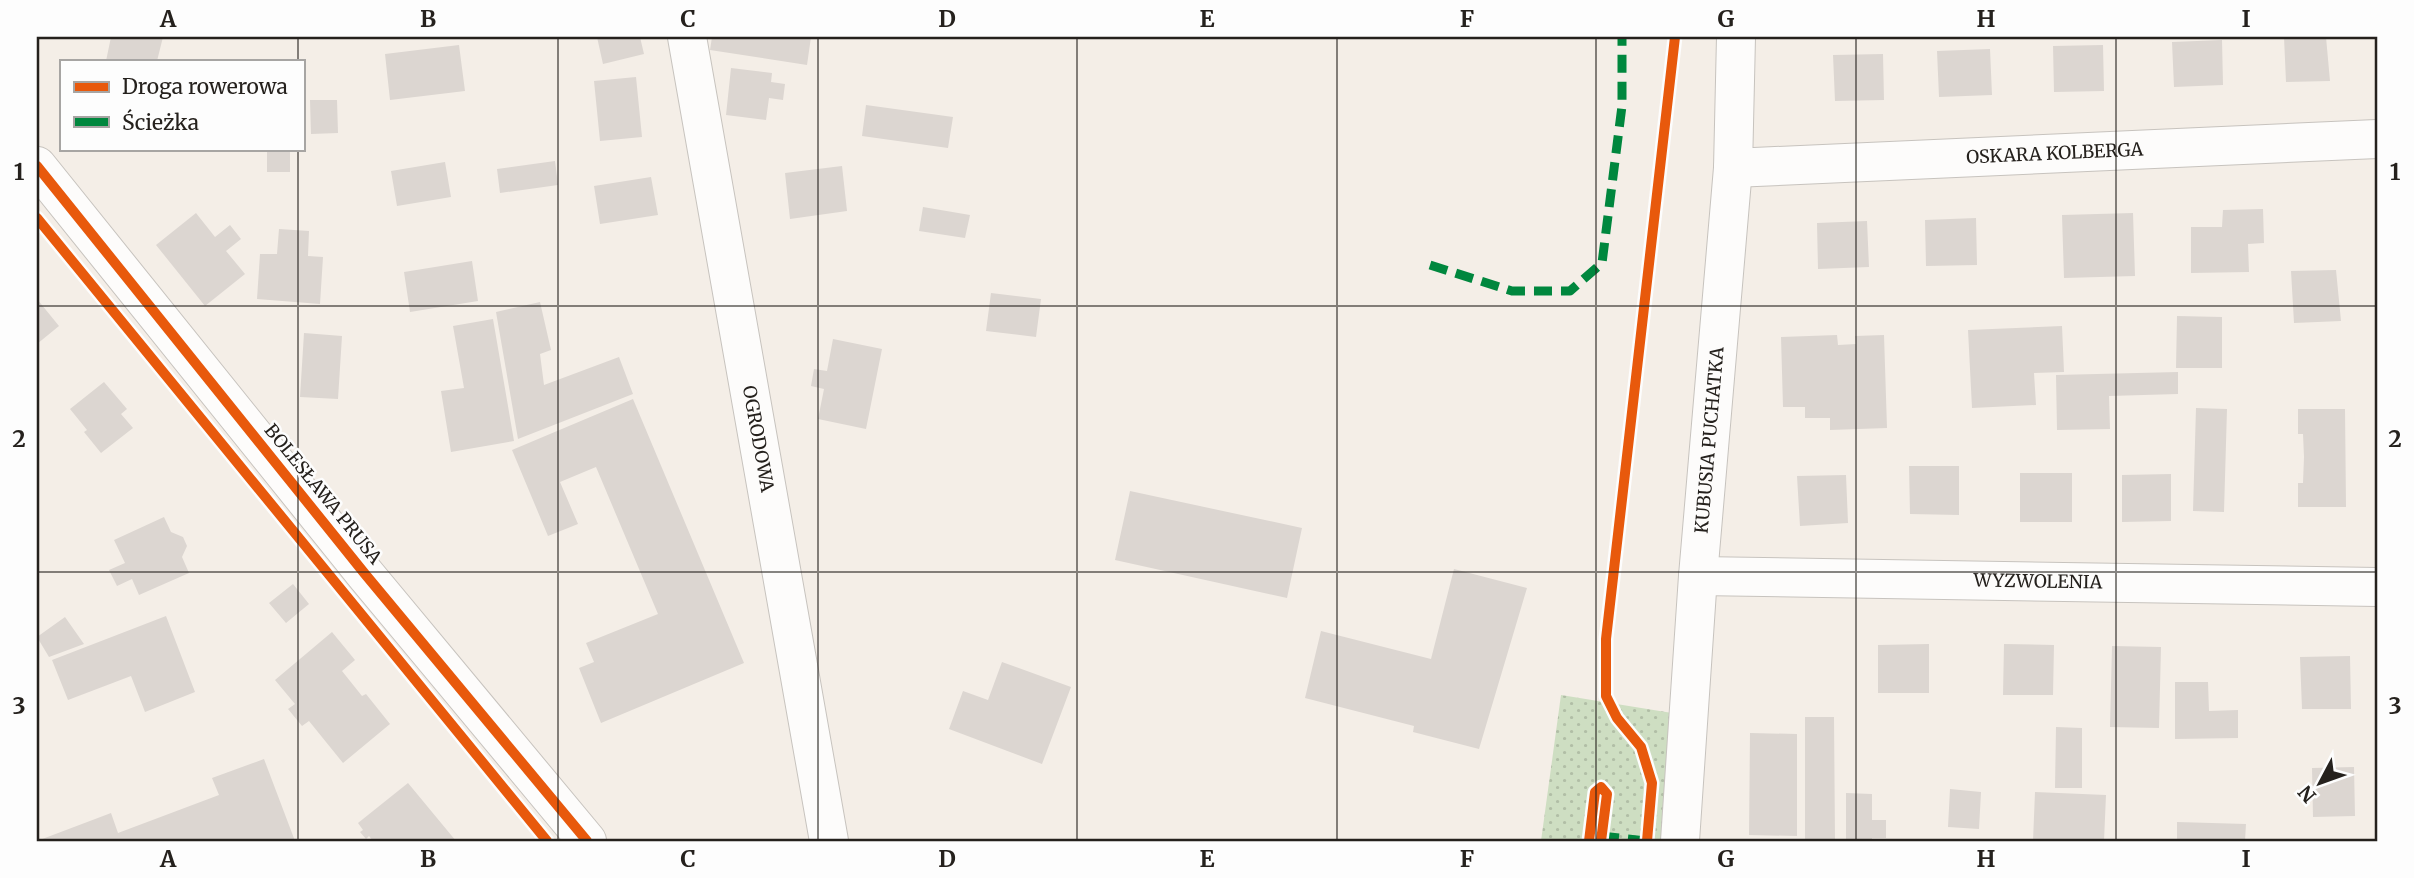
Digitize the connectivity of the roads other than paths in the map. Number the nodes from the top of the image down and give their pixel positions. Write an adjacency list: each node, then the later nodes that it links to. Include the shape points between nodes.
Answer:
1 (687, 37): 9 (street, OGRODOWA)
2 (1736, 37): 4 (street, KUBUSIA PUCHATKA)
3 (2377, 139): 4 (street, OSKARA KOLBERGA)
4 (1733, 168): 6 (street, KUBUSIA PUCHATKA)
5 (42, 183): 8 (street, BOLESŁAWA PRUSA)
6 (1698, 576): 7 (street, WYZWOLENIA); 10 (street, KUBUSIA PUCHATKA)
7 (2377, 587)
8 (587, 841)
9 (829, 841)
10 (1680, 841)

